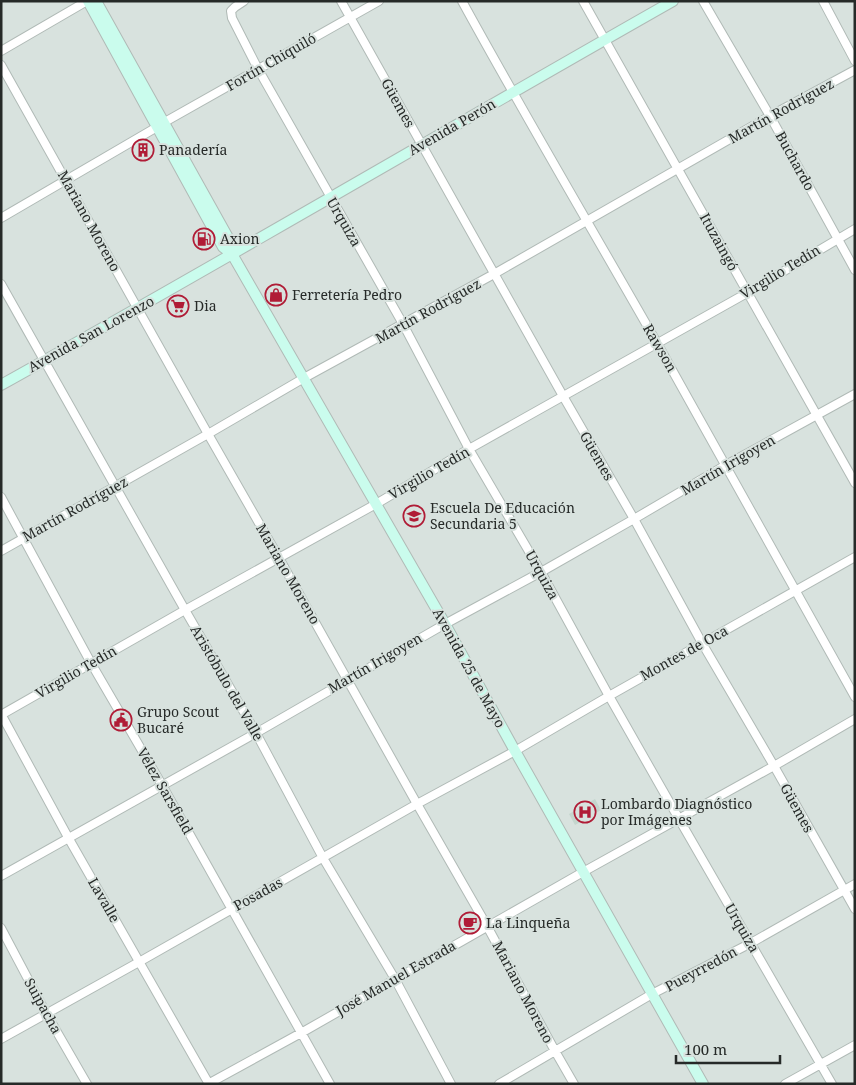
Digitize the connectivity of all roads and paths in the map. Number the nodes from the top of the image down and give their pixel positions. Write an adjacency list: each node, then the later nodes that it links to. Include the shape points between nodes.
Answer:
1 (88, 1): 13 (street); 20 (main road, Avenida 25 de Mayo)
2 (96, 1): 20 (main road, Avenida 25 de Mayo)
3 (244, 1): 16 (street, Urquiza, via 231,10 232,18)
4 (341, 1): 11 (street, Güemes)
5 (379, 1): 11 (street, Fortín Chiquiló)
6 (462, 1): 18 (street, Rawson)
7 (583, 1): 12 (street, Ituzaingó)
8 (673, 1): 12 (main road, Avenida Perón)
9 (703, 1): 19 (street, Buchardo)
10 (823, 1): 14 (street)
11 (350, 17): 16 (street, Fortín Chiquiló); 21 (street, Güemes)
12 (605, 40): 18 (main road, Avenida Perón); 22 (street, Ituzaingó)
13 (1, 51)
14 (855, 61)
15 (1, 65): 23 (street, Mariano Moreno)
16 (258, 69): 20 (street, Fortín Chiquiló); 24 (street, Urquiza)
17 (855, 70): 19 (street, Martín Rodríguez)
18 (512, 92): 21 (main road, Avenida Perón); 26 (street, Rawson)
19 (770, 116): 22 (street, Martín Rodríguez); 28 (street, Buchardo)
20 (160, 125): 23 (street, Fortín Chiquiló); 29 (main road, Avenida 25 de Mayo, via 223,247)
21 (421, 144): 24 (main road, Avenida Perón); 31 (street, Güemes)
22 (679, 169): 26 (street, Martín Rodríguez); 33 (street, Ituzaingó)
23 (66, 180): 25 (street, Fortín Chiquiló); 34 (street, Mariano Moreno)
24 (330, 197): 29 (main road, Avenida Perón); 35 (street, Urquiza)
25 (1, 218)
26 (587, 221): 31 (street, Martín Rodríguez); 36 (street, Rawson)
27 (855, 229): 28 (street, Virgilio Tedín)
28 (837, 239): 30 (street, Buchardo); 33 (street, Virgilio Tedín)
29 (232, 254): 34 (main road, Avenida San Lorenzo); 38 (main road, Avenida 25 de Mayo)
30 (855, 270)
31 (494, 274): 35 (street, Martín Rodríguez); 41 (street, Güemes)
32 (1, 284): 37 (street, Aristóbulo del Valle)
33 (747, 293): 36 (street, Virgilio Tedín); 42 (street, Ituzaingó)
34 (138, 308): 37 (main road, Avenida San Lorenzo); 43 (street, Mariano Moreno)
35 (403, 324): 38 (street, Martín Rodríguez); 44 (street, Urquiza)
36 (657, 344): 41 (street, Virgilio Tedín); 45 (street, Rawson)
37 (44, 361): 39 (main road, Avenida San Lorenzo); 47 (street, Aristóbulo del Valle)
38 (304, 378): 43 (street, Martín Rodríguez); 49 (main road, Avenida 25 de Mayo)
39 (1, 385)
40 (855, 394): 42 (street, Martín Irigoyen)
41 (563, 396): 44 (street, Virgilio Tedín); 50 (street, Güemes)
42 (816, 416): 45 (street, Martín Irigoyen); 46 (street, Ituzaingó)
43 (208, 434): 47 (street, Martín Rodríguez); 54 (street, Mariano Moreno)
44 (469, 449): 49 (street, Virgilio Tedín); 55 (street, Urquiza)
45 (726, 465): 50 (street, Martín Irigoyen); 56 (street, Rawson)
46 (855, 483)
47 (116, 487): 51 (street, Martín Rodríguez); 57 (street, Aristóbulo del Valle)
48 (1, 497): 51 (street, Vélez Sarsfield)
49 (376, 504): 54 (street, Virgilio Tedín); 58 (main road, Avenida 25 de Mayo)
50 (634, 519): 55 (street, Martín Irigoyen); 59 (street, Güemes)
51 (24, 538): 52 (street, Martín Rodríguez); 60 (street, Vélez Sarsfield)
52 (1, 551)
53 (855, 557): 56 (street, Montes de Oca)
54 (279, 558): 57 (street, Virgilio Tedín); 61 (street, Mariano Moreno)
55 (541, 572): 58 (street, Martín Irigoyen); 62 (street, Urquiza)
56 (794, 591): 59 (street, Montes de Oca); 63 (street, Rawson)
57 (185, 610): 60 (street, Virgilio Tedín); 66 (street, Aristóbulo del Valle)
58 (445, 624): 61 (street, Martín Irigoyen); 67 (main road, Avenida 25 de Mayo)
59 (702, 643): 62 (street, Montes de Oca); 68 (street, Güemes)
60 (91, 663): 64 (street, Virgilio Tedín); 69 (street, Vélez Sarsfield)
61 (348, 679): 66 (street, Martín Irigoyen); 70 (street, Mariano Moreno)
62 (609, 696): 67 (street, Montes de Oca); 71 (street, Urquiza)
63 (855, 697)
64 (1, 714): 72 (street, Lavalle)
65 (855, 719): 68 (street, José Manuel Estrada)
66 (256, 733): 69 (street, Martín Irigoyen); 73 (street, Aristóbulo del Valle)
67 (515, 751): 70 (street, Posadas); 74 (main road, Avenida 25 de Mayo)
68 (774, 766): 71 (street, José Manuel Estrada); 77 (street, Güemes)
69 (162, 785): 72 (street, Martín Irigoyen); 78 (street, Vélez Sarsfield)
70 (417, 804): 73 (street, Posadas); 80 (street, Mariano Moreno)
71 (679, 819): 74 (street, José Manuel Estrada); 82 (street, Urquiza)
72 (69, 839): 75 (street, Martín Irigoyen); 83 (street, Lavalle)
73 (323, 858): 78 (street, Posadas); 84 (street, Aristóbulo del Valle)
74 (583, 872): 80 (street, José Manuel Estrada); 85 (main road, Avenida 25 de Mayo)
75 (1, 876)
76 (855, 884): 77 (street, Pueyrredón)
77 (844, 890): 79 (street, Güemes); 82 (street, Pueyrredón)
78 (232, 909): 83 (street, Posadas); 87 (street, Vélez Sarsfield)
79 (855, 909)
80 (487, 926): 84 (street, José Manuel Estrada); 90 (street, Mariano Moreno)
81 (1, 928): 86 (street, Suipacha)
82 (751, 943): 85 (street, Pueyrredón); 91 (street, Urquiza)
83 (139, 962): 86 (street, Posadas); 93 (street, Lavalle)
84 (395, 980): 87 (street, José Manuel Estrada); 95 (street, Aristóbulo del Valle)
85 (652, 994): 90 (street, Pueyrredón); 98 (main road, Avenida 25 de Mayo)
86 (46, 1013): 88 (street, Posadas); 92 (street, Suipacha)
87 (300, 1033): 93 (street, José Manuel Estrada); 94 (street, Vélez Sarsfield)
88 (1, 1039)
89 (855, 1045): 91 (street)
90 (555, 1051): 96 (street, Pueyrredón); 97 (street, Mariano Moreno)
91 (821, 1064): 99 (street); 100 (street, Urquiza)
92 (87, 1084)
93 (209, 1084)
94 (330, 1084)
95 (451, 1084)
96 (499, 1084)
97 (574, 1084)
98 (703, 1084)
99 (785, 1084)
100 (832, 1084)

